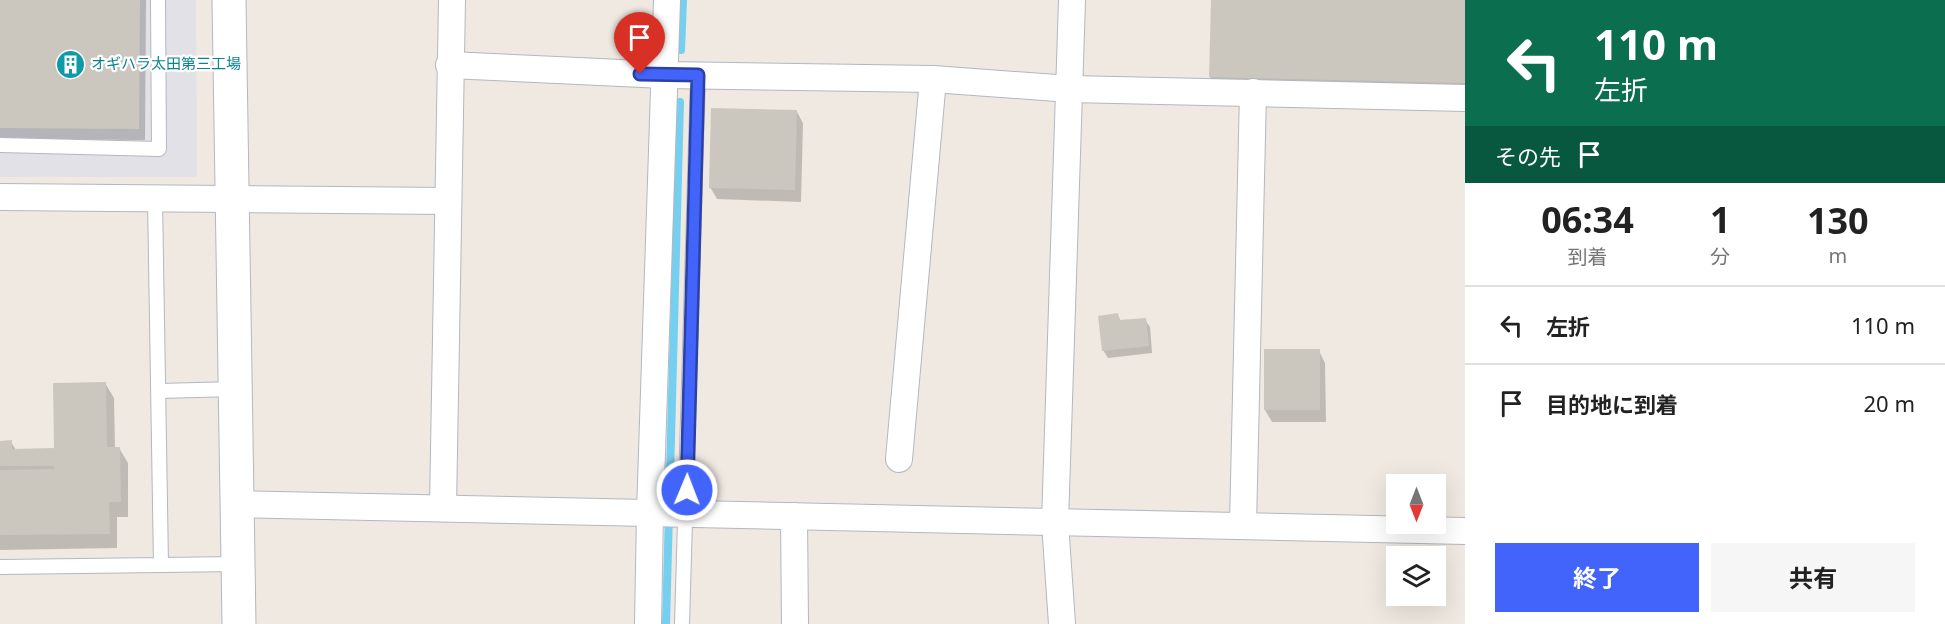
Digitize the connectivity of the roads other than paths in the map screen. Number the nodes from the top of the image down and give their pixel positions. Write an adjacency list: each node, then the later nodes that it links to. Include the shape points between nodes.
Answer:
1 (158, 0): 13 (lane, via 159,149)
2 (229, 0): 16 (street)
3 (452, 0): 6 (street)
4 (667, 0): 7 (street)
5 (1072, 0): 10 (street)
6 (449, 65): 7 (street); 17 (street)
7 (664, 75): 8 (street); 23 (street)
8 (698, 75): 9 (street); 24 (lane)
9 (933, 79): 10 (street); 20 (street)
10 (1070, 89): 11 (street); 26 (street)
11 (1253, 92): 12 (street); 27 (street)
12 (1465, 98)
13 (0, 145)
14 (0, 197): 15 (street)
15 (155, 199): 16 (street); 19 (lane)
16 (231, 200): 17 (street); 18 (street)
17 (447, 201): 22 (street)
18 (235, 389): 19 (lane); 21 (street)
19 (159, 391): 30 (lane)
20 (899, 459)
21 (237, 504): 22 (street); 29 (street)
22 (443, 507): 23 (street)
23 (650, 513): 24 (street); 33 (street)
24 (687, 513): 25 (street); 34 (lane)
25 (794, 516): 26 (street); 35 (street)
26 (1055, 523): 27 (street); 36 (street)
27 (1243, 525): 28 (street)
28 (1465, 531)
29 (238, 564): 30 (lane); 32 (street)
30 (161, 565): 31 (lane)
31 (0, 567)
32 (239, 624)
33 (648, 624)
34 (682, 624)
35 (795, 624)
36 (1062, 624)

